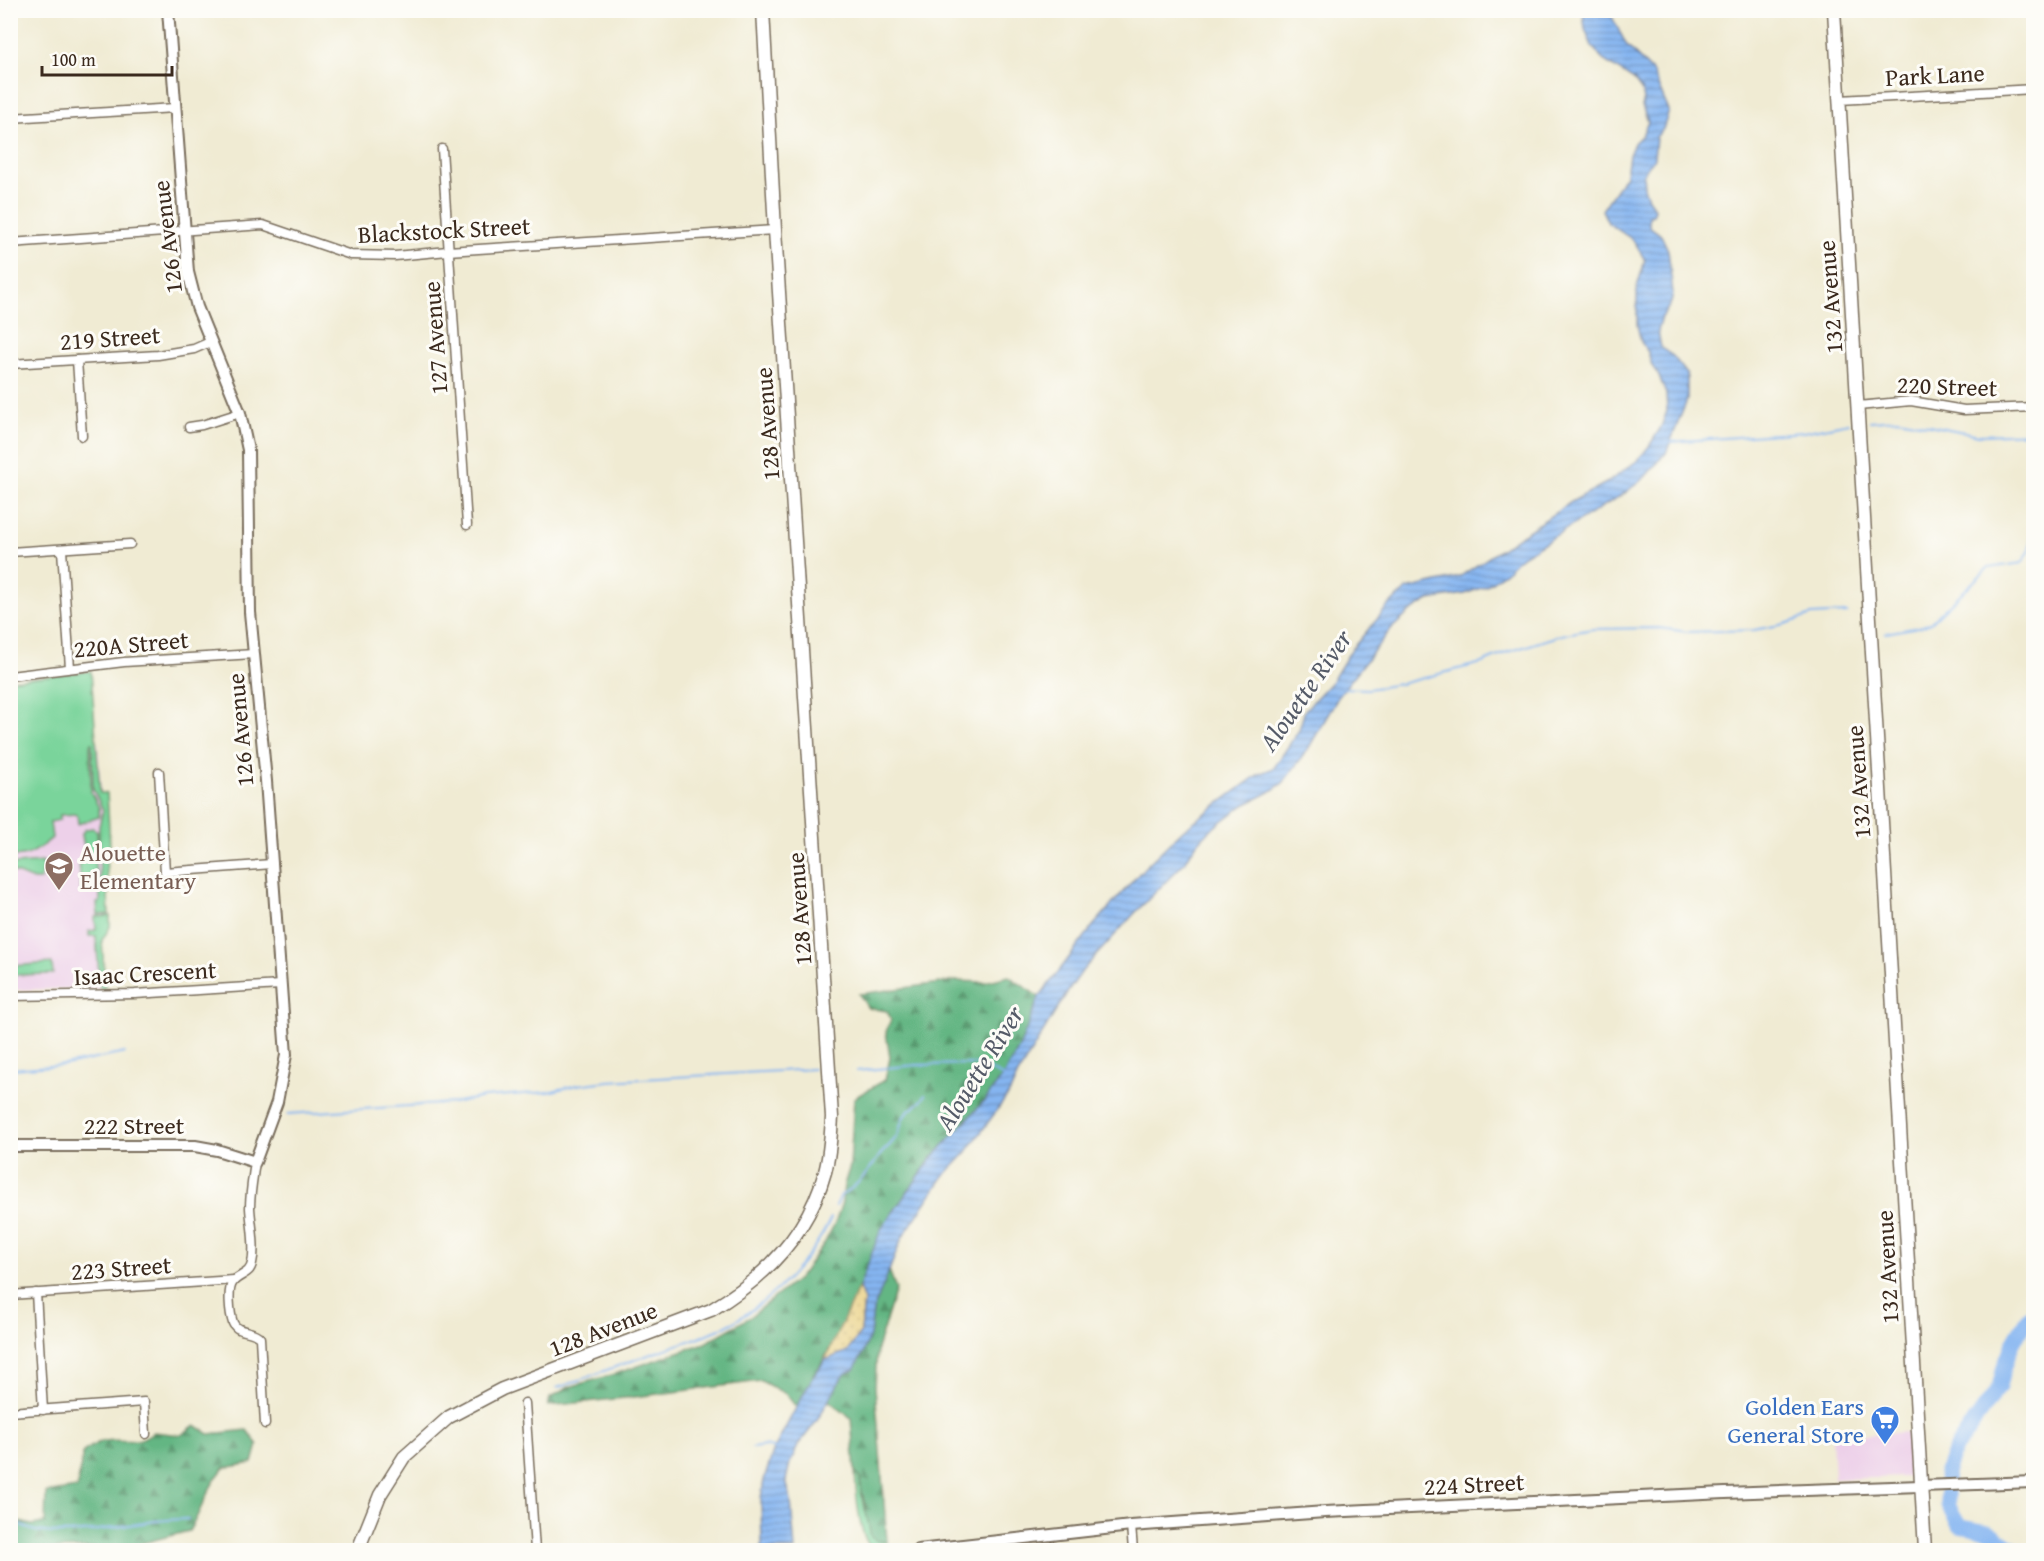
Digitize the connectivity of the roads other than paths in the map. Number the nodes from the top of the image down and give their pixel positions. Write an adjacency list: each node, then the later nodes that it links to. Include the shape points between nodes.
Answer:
1 (168, 10): 6 (street, 126 Avenue)
2 (763, 10): 9 (main road, 128 Avenue)
3 (1834, 10): 5 (main road, 132 Avenue)
4 (2034, 89): 5 (street, Park Lane)
5 (1839, 100): 16 (main road, 132 Avenue)
6 (175, 108): 7 (street); 10 (street, 126 Avenue)
7 (10, 118)
8 (442, 149): 12 (street, 127 Avenue)
9 (775, 230): 12 (street, Blackstock Street); 45 (main road, 128 Avenue, via 832,1117 825,1172 809,1215 787,1248 734,1297 711,1310 502,1389 449,1417 404,1457 380,1495)
10 (185, 231): 11 (street, Blackstock Street); 12 (street, Blackstock Street, via 263,225 351,255); 13 (street, 126 Avenue, via 193,296)
11 (10, 243)
12 (448, 251): 21 (street, 127 Avenue)
13 (210, 342): 14 (street, 219 Street, via 171,353); 18 (street, 126 Avenue)
14 (77, 360): 15 (street, 219 Street); 20 (street)
15 (10, 364)
16 (1858, 406): 17 (street, 220 Street, via 1911,401 1964,410); 43 (main road, 132 Avenue)
17 (2034, 407)
18 (240, 412): 19 (street); 25 (street, 126 Avenue, via 248,450 249,587)
19 (189, 427)
20 (82, 436)
21 (467, 525)
22 (130, 544): 23 (street)
23 (62, 550): 24 (street); 26 (street)
24 (10, 552)
25 (254, 654): 26 (street, 220A Street); 29 (street, 126 Avenue)
26 (70, 668): 27 (street, 220A Street)
27 (10, 676)
28 (159, 772): 29 (street, via 165,872)
29 (272, 864): 30 (street, 126 Avenue)
30 (281, 985): 31 (street, Isaac Crescent, via 135,994); 33 (street, 126 Avenue, via 286,1055 277,1102)
31 (10, 996)
32 (10, 1146): 33 (street, 222 Street, via 195,1146)
33 (255, 1162): 34 (street, 126 Avenue, via 250,1208 253,1261 247,1273)
34 (234, 1280): 35 (street, 223 Street); 40 (street, via 230,1290 233,1322 238,1329 258,1335 261,1342)
35 (36, 1293): 36 (street, 223 Street); 38 (street)
36 (10, 1295)
37 (525, 1403): 48 (street)
38 (43, 1410): 39 (street); 41 (street, via 144,1402)
39 (10, 1412)
40 (265, 1424)
41 (146, 1434)
42 (2034, 1482): 43 (street, 224 Street)
43 (1927, 1487): 44 (street, 224 Street, via 1372,1510); 51 (main road, 132 Avenue)
44 (1131, 1526): 49 (street, 224 Street); 50 (street)
45 (363, 1538): 46 (main road, 128 Avenue); 47 (main road)
46 (358, 1551)
47 (369, 1551)
48 (535, 1551)
49 (918, 1551)
50 (1133, 1551)
51 (1925, 1551)

